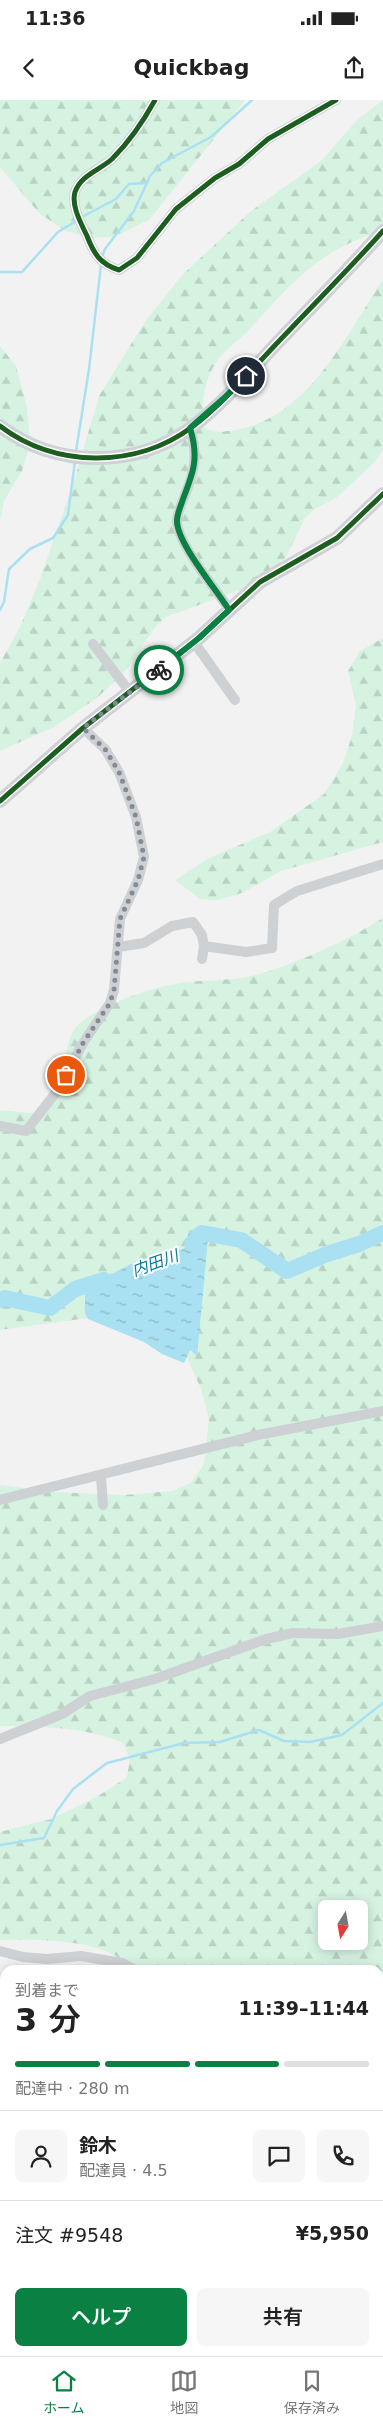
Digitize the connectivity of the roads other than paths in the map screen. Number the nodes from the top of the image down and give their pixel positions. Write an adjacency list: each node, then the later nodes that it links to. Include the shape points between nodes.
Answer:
1 (156, 100): 2 (street, via 140,127 111,160 81,181 75,192 74,204 96,257 106,266 119,270 137,258 176,209 215,178 239,164 268,139)
2 (336, 100)
3 (383, 231): 5 (street, via 224,398)
4 (0, 426): 5 (street, via 40,448 72,457 106,459 151,449)
5 (190, 428): 7 (street, via 196,447 193,473 177,515 178,530 180,538)
6 (383, 494): 7 (street, via 337,538 260,582)
7 (229, 610): 8 (street)
8 (194, 642): 10 (street); 11 (street)
9 (93, 644): 10 (street)
10 (130, 692): 12 (street)
11 (235, 700)
12 (83, 728): 13 (street); 16 (street, via 105,749 119,772 136,817 144,857 138,880 120,919)
13 (0, 801)
14 (383, 864): 15 (street, via 297,890 274,906 272,948 246,952)
15 (204, 946): 16 (street, via 193,922 172,926 144,943); 17 (street)
16 (118, 947): 18 (street, via 110,1003 57,1091 26,1131)
17 (202, 959)
18 (0, 1126)
19 (383, 1411): 20 (street, via 258,1435)
20 (101, 1476): 21 (street); 22 (street)
21 (0, 1500)
22 (103, 1505)
23 (383, 1626): 24 (street, via 338,1634 293,1633 266,1639 155,1679 90,1696 62,1714)
24 (0, 1739)
25 (0, 1951): 26 (street, via 47,1959 81,1956)
26 (117, 1965)

